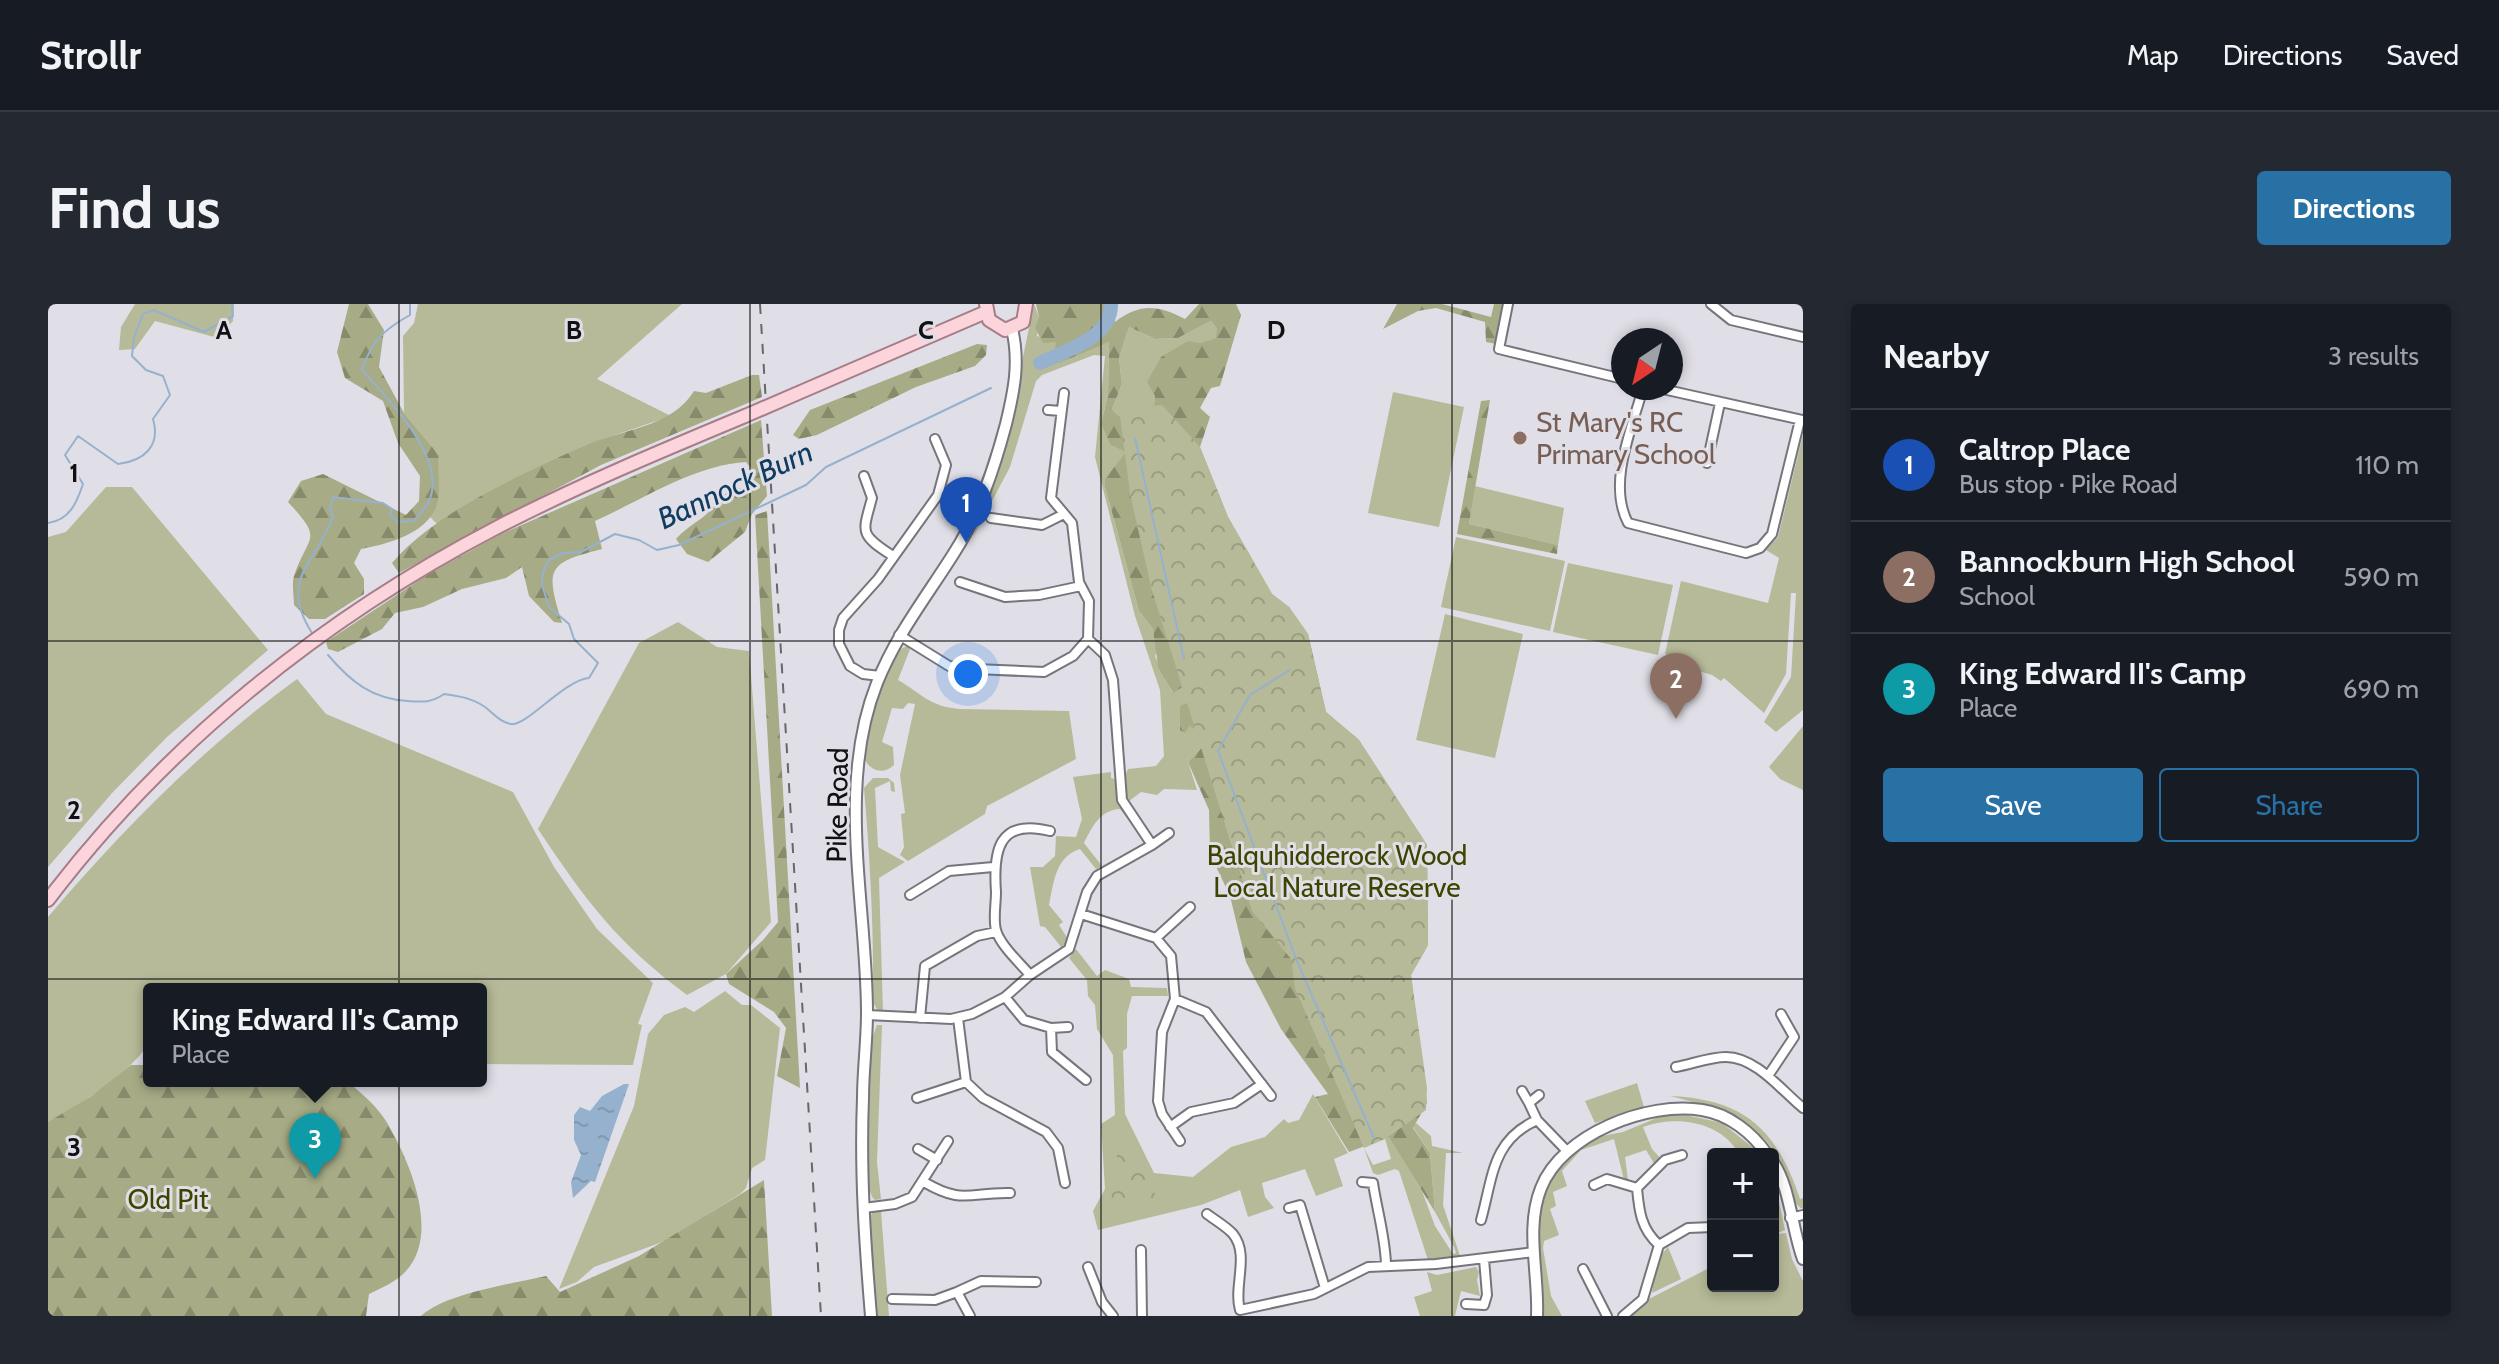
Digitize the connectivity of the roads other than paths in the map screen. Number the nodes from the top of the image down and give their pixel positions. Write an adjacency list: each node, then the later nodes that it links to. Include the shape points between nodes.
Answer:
1 (1026, 304): 5 (main road, via 1023,322)
2 (1508, 304): 7 (street, via 1499,349)
3 (1711, 304): 6 (street, via 1731,320)
4 (987, 312): 5 (main road, via 999,328); 33 (main road, bridge, via 606,475 496,528 352,613 192,740 124,808)
5 (1012, 329): 23 (street, Pike Road, via 1017,368 990,476 955,552)
6 (1803, 337)
7 (1611, 376)
8 (1064, 393): 13 (street)
9 (1683, 394): 11 (street)
10 (1640, 400): 14 (street, via 1618,490 1628,523 1746,553 1760,548 1772,534)
11 (1720, 403): 14 (street); 16 (street)
12 (1048, 410): 13 (street)
13 (1061, 411): 18 (street, via 1051,498)
14 (1801, 420)
15 (935, 439): 20 (street, via 946,465 938,495)
16 (1707, 463)
17 (864, 476): 20 (street, via 872,498 863,520 865,531)
18 (1064, 514): 19 (street, via 1042,525); 22 (street, via 1072,523)
19 (991, 518)
20 (893, 556): 25 (street, via 839,630 839,644 850,666)
21 (960, 582): 22 (street, via 1005,597)
22 (1081, 586): 24 (street, via 1089,601)
23 (899, 635): 24 (street, via 949,666 1031,673 1058,666); 25 (street, Pike Road)
24 (1088, 639): 30 (street, via 1105,655 1113,680 1122,800)
25 (880, 676): 42 (street, Pike Road, via 861,737 857,827)
26 (1037, 816): 27 (street)
27 (1035, 827): 28 (street); 31 (street, via 1015,830 1002,840)
28 (1050, 831)
29 (1169, 833): 30 (street)
30 (1152, 845): 35 (street, via 1102,870 1087,892)
31 (993, 867): 32 (street, via 949,871); 36 (street)
32 (910, 895)
33 (48, 900)
34 (1190, 907): 37 (street)
35 (1081, 914): 37 (street); 38 (street, via 1069,949)
36 (996, 932): 38 (street); 43 (street, via 977,936 925,966)
37 (1156, 938): 40 (street, via 1171,956)
38 (1030, 975): 39 (street)
39 (1005, 997): 44 (street); 46 (street, via 1024,1020)
40 (1175, 999): 51 (street, via 1206,1012); 59 (street, via 1162,1032 1158,1101)
41 (1781, 1014): 48 (street, via 1794,1037)
42 (867, 1015): 43 (street); 74 (street, Pike Road)
43 (920, 1018): 44 (street)
44 (958, 1018): 50 (street)
45 (1068, 1027): 46 (street)
46 (1051, 1028): 49 (street, via 1052,1052)
47 (1676, 1067): 48 (street, via 1727,1057)
48 (1768, 1076): 57 (street)
49 (1086, 1080)
50 (966, 1082): 55 (street); 70 (street, via 983,1098 1046,1132 1058,1148)
51 (1262, 1084): 54 (street); 59 (street, via 1234,1103 1191,1112)
52 (1522, 1091): 56 (street)
53 (1539, 1095): 56 (street)
54 (1271, 1096)
55 (917, 1098)
56 (1529, 1103): 58 (street)
57 (1803, 1108)
58 (1537, 1120): 64 (street); 79 (street, via 1519,1129 1499,1152)
59 (1170, 1127): 61 (street)
60 (948, 1141): 66 (street)
61 (1180, 1141)
62 (1762, 1148): 64 (street, via 1753,1136 1703,1110 1662,1109 1595,1131)
63 (918, 1149): 66 (street)
64 (1566, 1150): 83 (street, via 1540,1191 1533,1214)
65 (1682, 1155): 72 (street, via 1665,1160)
66 (937, 1160): 68 (street)
67 (1779, 1170): 78 (street)
68 (924, 1182): 73 (street, via 958,1198); 74 (street, via 906,1200)
69 (1362, 1182): 86 (street, via 1373,1183)
70 (1065, 1183)
71 (1594, 1185): 72 (street, via 1607,1179)
72 (1637, 1188): 81 (street, via 1640,1216)
73 (1010, 1193)
74 (864, 1208): 94 (street, Pike Road)
75 (1289, 1208): 90 (street, via 1303,1204)
76 (1207, 1214): 90 (street, via 1235,1239 1241,1262 1240,1310)
77 (1803, 1215): 78 (street)
78 (1790, 1218): 85 (street)
79 (1481, 1220)
80 (1707, 1227): 81 (street, via 1688,1228)
81 (1659, 1245): 100 (street, via 1643,1299)
82 (1141, 1250): 97 (street)
83 (1534, 1252): 84 (street); 98 (street)
84 (1484, 1259): 86 (street); 93 (street, via 1484,1305)
85 (1803, 1259)
86 (1386, 1264): 90 (street)
87 (1088, 1267): 96 (street)
88 (1583, 1269): 99 (street)
89 (1036, 1282): 91 (street, via 981,1281)
90 (1325, 1288)
91 (957, 1292): 92 (street, via 935,1300); 95 (street)
92 (892, 1299)
93 (1466, 1304)
94 (871, 1316)
95 (970, 1316)
96 (1113, 1316)
97 (1142, 1316)
98 (1537, 1316)
99 (1607, 1316)
100 (1623, 1316)

